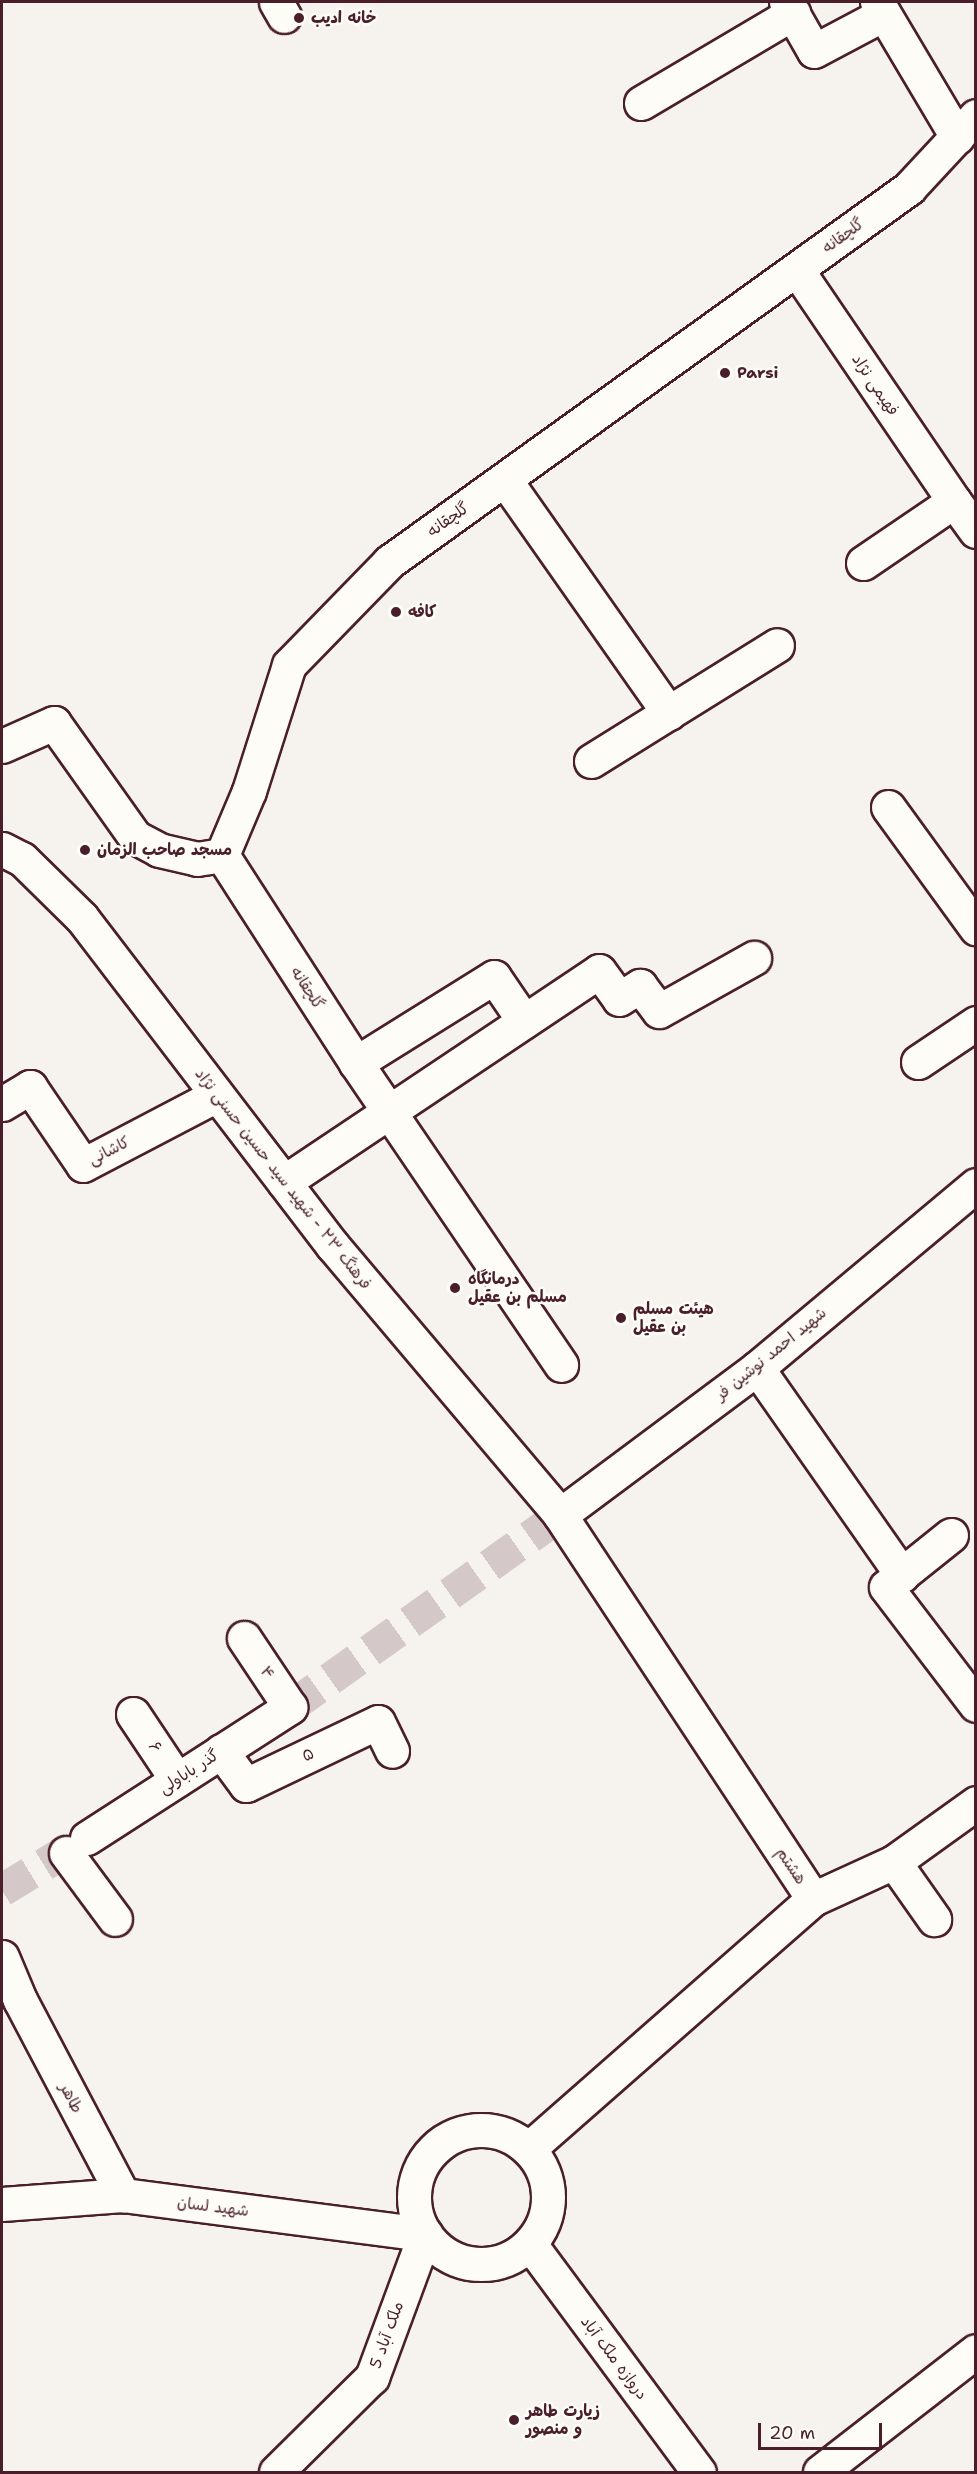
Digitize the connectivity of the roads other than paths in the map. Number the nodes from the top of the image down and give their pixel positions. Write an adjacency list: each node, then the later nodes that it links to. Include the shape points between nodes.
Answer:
1 (789, 7): 2 (street, via 814,51); 3 (street)
2 (880, 8): 4 (street)
3 (641, 103)
4 (966, 127): 5 (street, گلچقانه, via 909,188)
5 (797, 270): 6 (street, گلچقانه); 7 (street, فهیمی نژاد)
6 (505, 480): 11 (street); 16 (street, گلچقانه, via 389,562 289,665 240,816)
7 (954, 501): 8 (street, فهیمی نژاد); 9 (street)
8 (975, 531)
9 (863, 563)
10 (777, 645): 11 (street)
11 (669, 712): 13 (street)
12 (2, 746): 16 (street, via 54,723 135,837 159,850 197,859)
13 (591, 761)
14 (888, 807): 17 (street)
15 (2, 849): 23 (street, فرهنگ ۲۳ - شهید سید حسین حسنی نژاد, via 22,858 82,918)
16 (222, 855): 22 (street, گلچقانه)
17 (975, 928)
18 (754, 958): 19 (street, via 659,1011 640,986 619,999 599,971)
19 (524, 1021): 22 (street, via 494,977); 25 (street)
20 (975, 1023): 21 (street)
21 (918, 1062)
22 (356, 1063): 25 (street, گلچقانه)
23 (215, 1096): 24 (street, کاشانی, via 83,1165 30,1087); 26 (street, فرهنگ ۲۳ - شهید سید حسین حسنی نژاد)
24 (2, 1104)
25 (387, 1112): 26 (street); 28 (street, گلچقانه)
26 (284, 1182): 30 (street, فرهنگ ۲۳ - شهید سید حسین حسنی نژاد)
27 (975, 1185): 29 (street, شهید احمد نوشین فر)
28 (561, 1365)
29 (757, 1368): 30 (street, شهید احمد نوشین فر); 32 (street)
30 (560, 1515): 42 (street, هشتم)
31 (951, 1535): 32 (street)
32 (902, 1575): 34 (street, via 886,1587)
33 (244, 1638): 35 (street, ۴)
34 (975, 1705)
35 (290, 1707): 37 (street, گذر باباولی)
36 (133, 1714): 39 (street, ۶)
37 (221, 1751): 38 (street, ۵, via 246,1785 378,1722); 39 (street, گذر باباولی)
38 (392, 1751)
39 (177, 1780): 43 (street, گذر باباولی, via 76,1845)
40 (975, 1803): 41 (street)
41 (894, 1862): 42 (street); 44 (street)
42 (813, 1899): 46 (street, هشتم)
43 (115, 1919)
44 (934, 1919)
45 (2, 1957): 47 (street, طاهر, via 20,2000)
46 (528, 2149): 49 (street, via 500,2133 484,2130 453,2136 439,2146 428,2157 415,2186 417,2219); 50 (street, via 540,2166 548,2206 542,2227)
47 (123, 2195): 48 (street, شهید لسان); 49 (street, شهید لسان)
48 (2, 2204)
49 (425, 2234): 50 (street, via 450,2256 474,2263 500,2262); 52 (street, ملک آباد 5, via 372,2377)
50 (530, 2244): 53 (street, دروازه ملک آباد)
51 (975, 2351): 54 (street)
52 (276, 2472)
53 (699, 2472)
54 (820, 2472)

